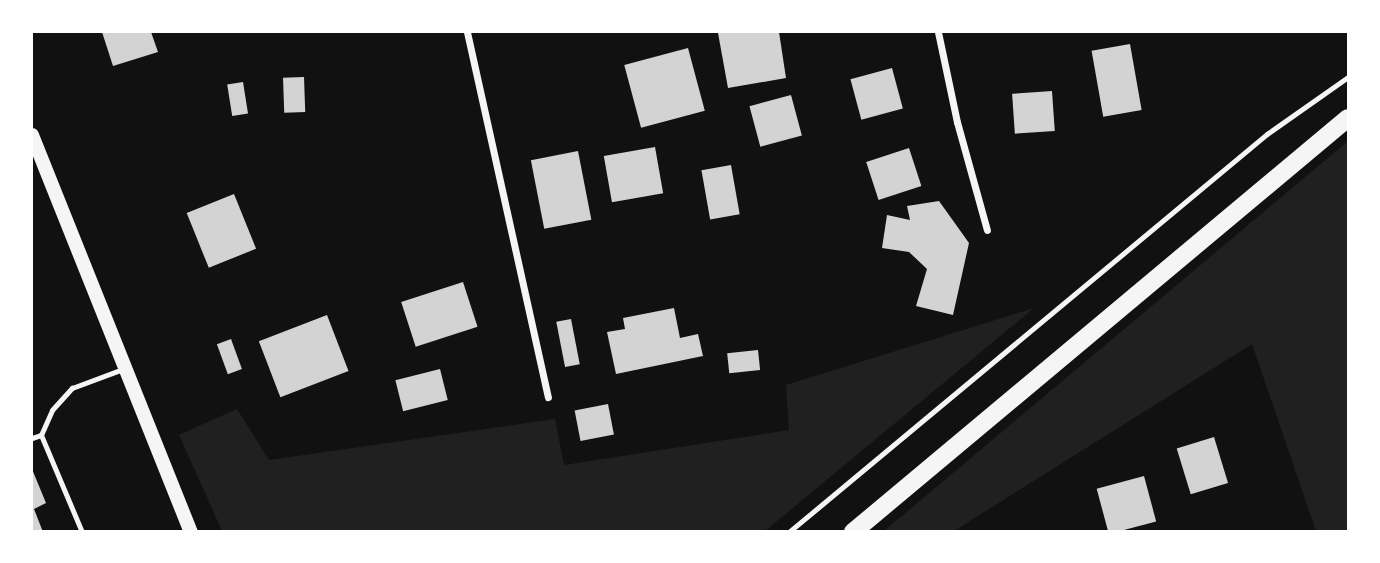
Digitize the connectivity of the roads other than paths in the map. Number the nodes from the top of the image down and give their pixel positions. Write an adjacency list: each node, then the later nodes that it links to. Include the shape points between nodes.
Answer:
1 (467, 32): 7 (street)
2 (938, 32): 5 (street)
3 (1349, 118): 12 (main road)
4 (32, 135): 6 (main road)
5 (987, 230)
6 (125, 368): 8 (lane, via 72,388 52,410); 11 (main road)
7 (548, 397)
8 (41, 435): 9 (lane); 10 (lane)
9 (32, 438)
10 (82, 531)
11 (191, 531)
12 (853, 531)

